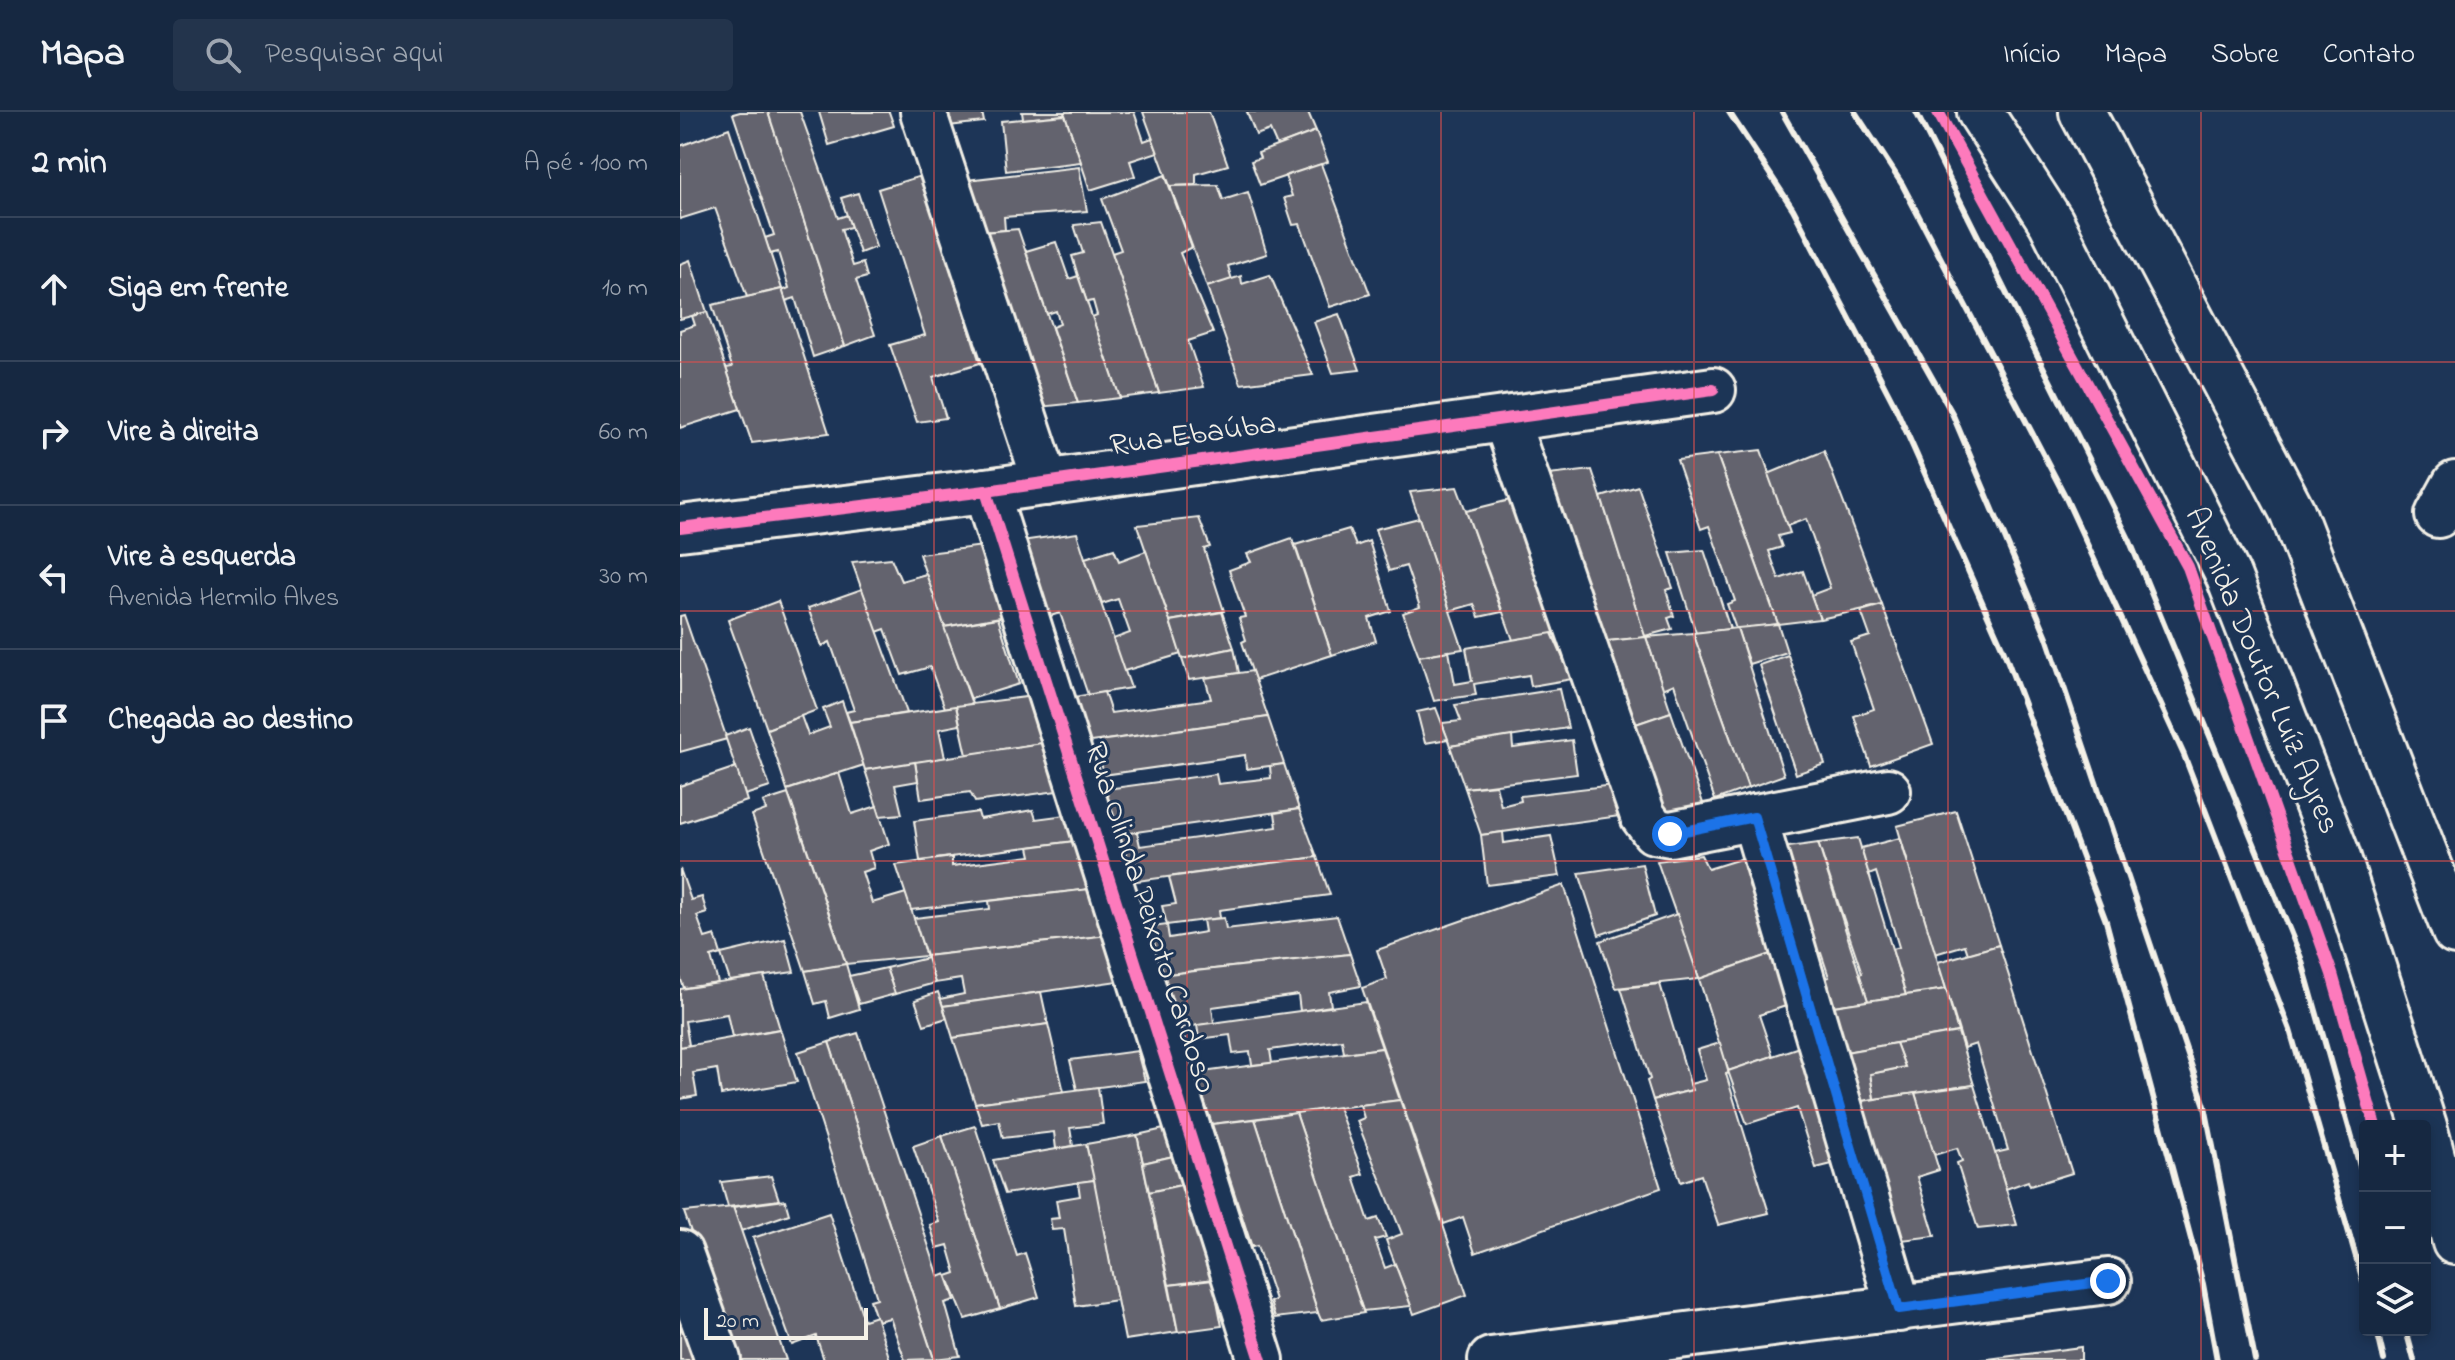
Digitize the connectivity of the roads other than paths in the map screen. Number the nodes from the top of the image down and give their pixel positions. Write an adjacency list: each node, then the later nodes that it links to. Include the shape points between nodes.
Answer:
1 (923, 112): 6 (main road)
2 (1980, 112): 12 (main road, Avenida Doutor Luíz Ayres, via 2051,222 2228,575 2336,852)
3 (2082, 112): 11 (main road, via 2292,511)
4 (1713, 390): 5 (main road, Rua Ebaúba)
5 (1506, 420): 6 (main road, Rua Ebaúba); 10 (main road, via 1643,816 1654,831 1670,834)
6 (1046, 483): 7 (main road, Rua Ebaúba)
7 (986, 491): 8 (main road, Rua Ebaúba); 19 (main road, Rua Olinda Peixoto Cardoso)
8 (680, 528)
9 (1888, 791): 10 (main road)
10 (1754, 817): 17 (main road)
11 (2455, 932)
12 (2421, 1120)
13 (2431, 1154): 14 (main road, Avenida Doutor Luíz Ayres)
14 (2455, 1242)
15 (680, 1253): 18 (main road)
16 (2108, 1281): 17 (main road)
17 (1899, 1309): 20 (main road)
18 (718, 1360)
19 (1261, 1360)
20 (1491, 1360)

